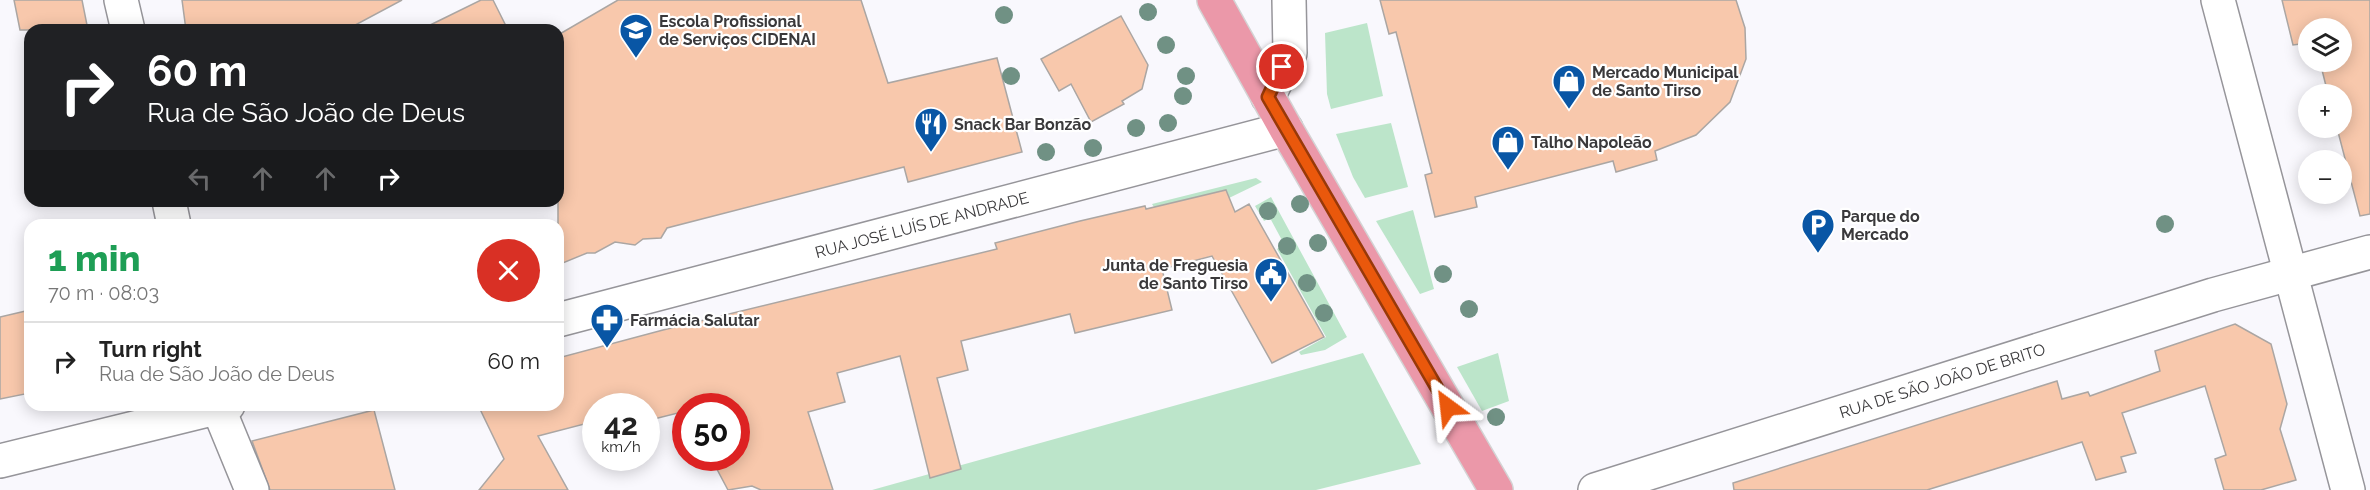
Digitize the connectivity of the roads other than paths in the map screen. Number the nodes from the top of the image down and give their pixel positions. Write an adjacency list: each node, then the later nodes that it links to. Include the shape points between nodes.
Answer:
1 (121, 0): 5 (street)
2 (1214, 0): 6 (main road)
3 (1289, 0): 6 (street, via 1290,52)
4 (2218, 0): 9 (street)
5 (127, 24)
6 (1268, 97): 7 (main road)
7 (1286, 129): 10 (street, RUA JOSÉ LUÍS DE ANDRADE); 15 (main road)
8 (2370, 252): 9 (street, RUA DE SÃO JOÃO DE BRITO)
9 (2292, 273): 16 (street, RUA DE SÃO JOÃO DE BRITO); 17 (street)
10 (564, 318)
11 (201, 411): 13 (street)
12 (223, 411): 14 (street)
13 (0, 461)
14 (252, 490)
15 (1496, 490)
16 (1595, 490)
17 (2348, 490)

